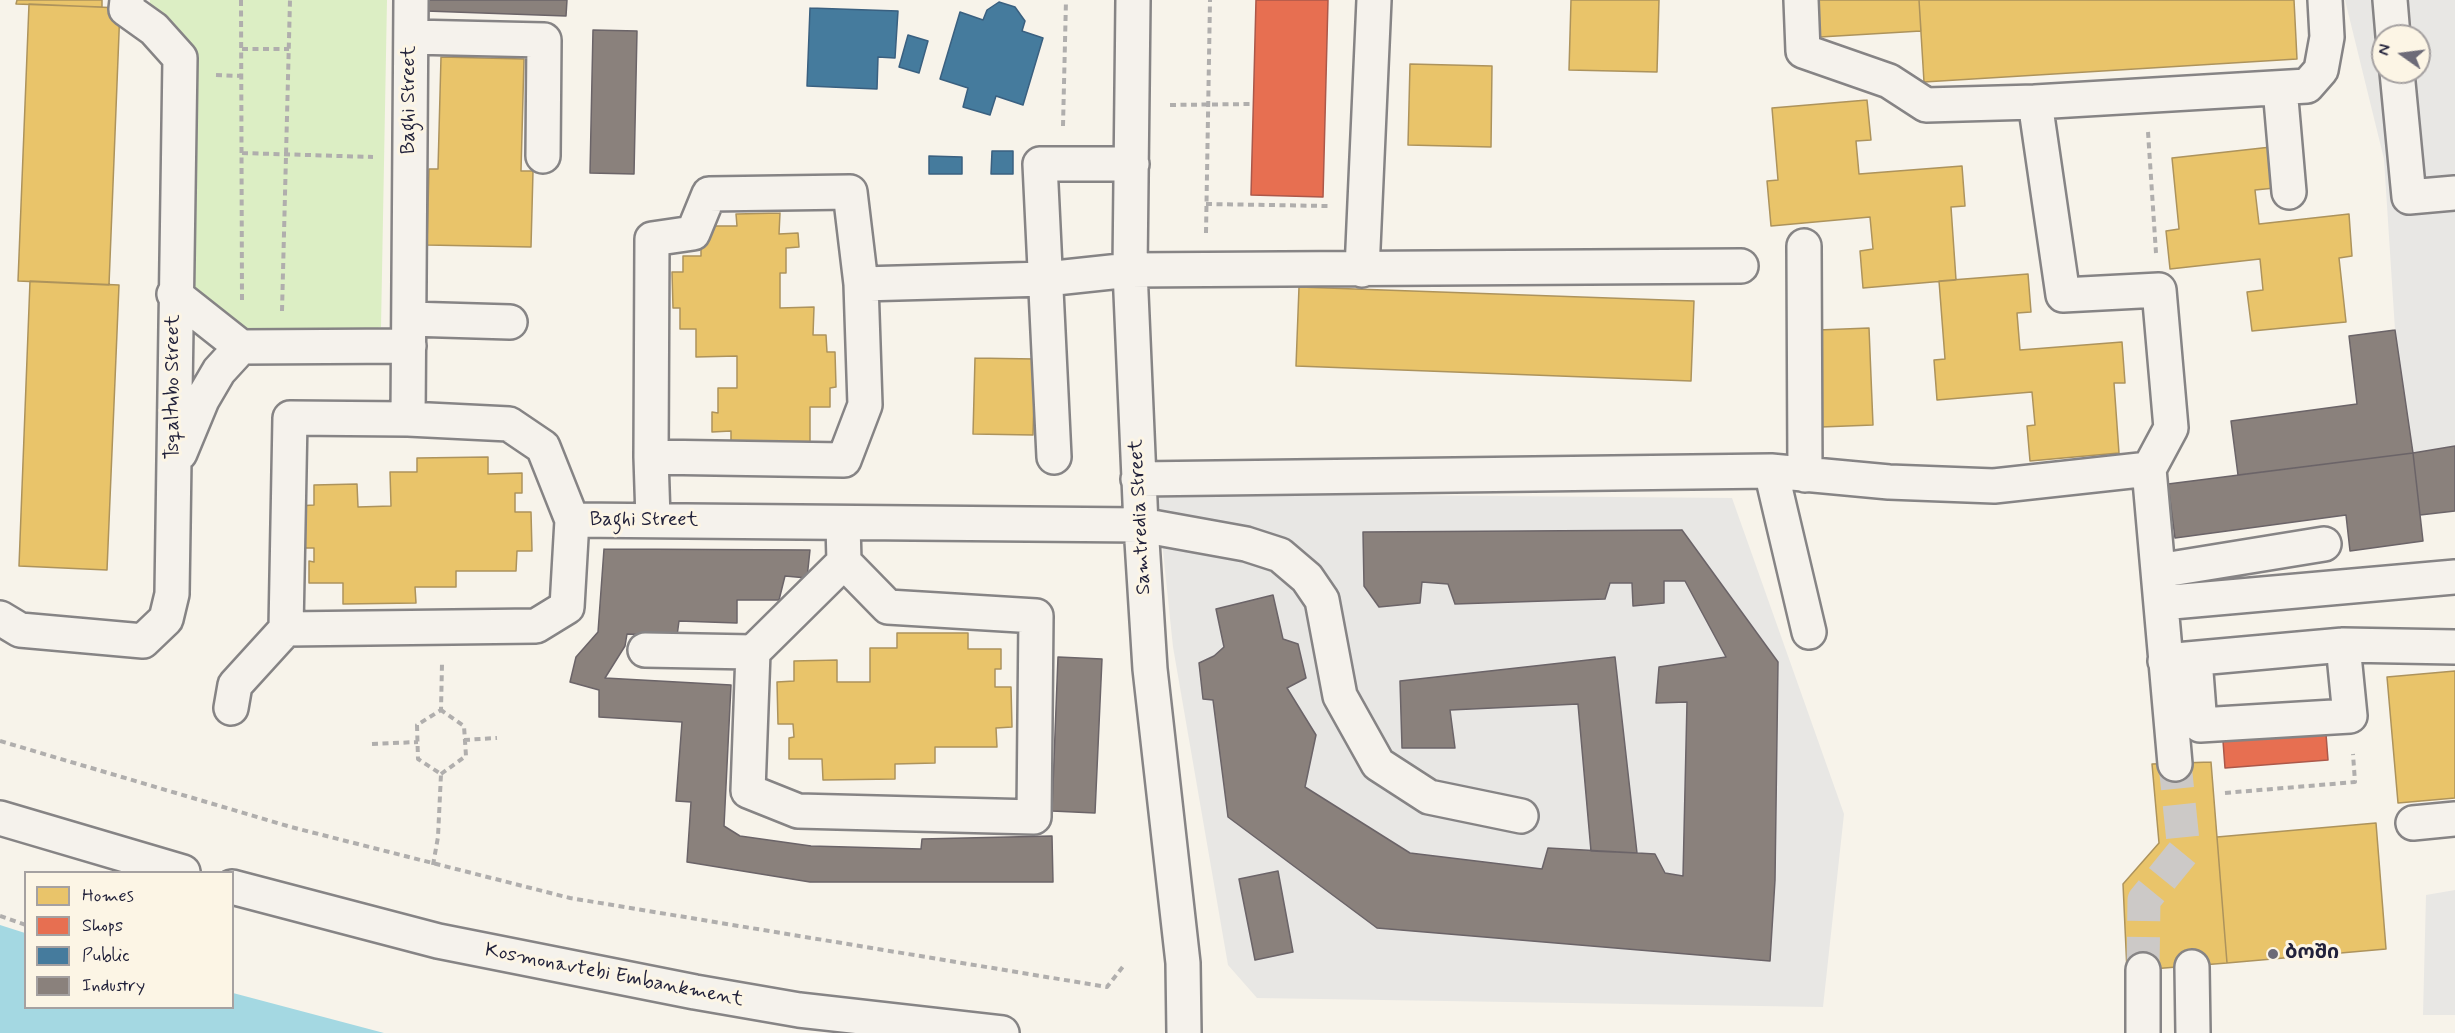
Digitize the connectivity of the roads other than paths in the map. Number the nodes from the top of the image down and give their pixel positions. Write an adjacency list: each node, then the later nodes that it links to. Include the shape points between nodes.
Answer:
1 (126, 0): 23 (street, Tsqaltubo Street, via 126,9 154,29 180,58)
2 (411, 0): 9 (street, Baghi Street)
3 (1133, 0): 14 (street, Samtredia Street)
4 (1374, 0): 20 (street)
5 (1801, 0): 12 (street, via 1803,51 1889,81 1926,105)
6 (2325, 0): 11 (street, via 2327,38 2320,70 2307,86)
7 (2390, 0): 8 (street)
8 (2392, 24)
9 (411, 37): 13 (street, via 544,40); 25 (street, Baghi Street)
10 (2398, 84): 16 (street, via 2409,197)
11 (2280, 87): 12 (street); 15 (street)
12 (2035, 102): 31 (street, via 2063,295 2158,290 2171,428)
13 (543, 156)
14 (1131, 165): 19 (street, Samtredia Street); 21 (street, via 1040,164)
15 (2289, 192)
16 (2455, 193)
17 (1804, 246): 33 (street)
18 (1741, 266): 20 (street)
19 (1130, 270): 20 (street); 21 (street); 34 (street, Samtredia Street)
20 (1362, 270)
21 (1046, 279): 22 (street); 29 (street)
22 (861, 284): 28 (street, via 865,405 844,460); 28 (street, via 850,192 709,194 693,233 652,239)
23 (174, 294): 26 (street); 30 (street, Tsqaltubo Street)
24 (510, 322): 25 (street)
25 (409, 333): 26 (street, via 282,347); 27 (street, Baghi Street)
26 (241, 347): 30 (street, via 219,371 202,400)
27 (408, 419): 36 (street, Baghi Street, via 509,424 543,447); 44 (street, via 290,418)
28 (651, 457): 35 (street)
29 (1054, 457)
30 (174, 468): 43 (street, Tsqaltubo Street, via 172,594 166,619 143,640 20,630)
31 (2149, 469): 33 (street, via 1994,486); 42 (street)
32 (1771, 471): 33 (street); 34 (street); 45 (street)
33 (1805, 475)
34 (1138, 479): 38 (street, Samtredia Street)
35 (653, 519): 36 (street, Baghi Street); 37 (street, Baghi Street)
36 (572, 520): 44 (street, via 567,607 536,626)
37 (843, 524): 38 (street, Baghi Street); 40 (street)
38 (1141, 525): 53 (street, Baghi Street, via 1246,544 1280,555 1307,578 1322,600 1340,696 1378,764 1430,797); 62 (street, Samtredia Street, via 1150,669 1183,963)
39 (2324, 544): 42 (street)
40 (844, 562): 49 (street); 49 (street, via 888,607 1036,616 1034,817 798,811 748,791)
41 (2455, 577): 42 (street)
42 (2159, 587): 50 (street)
43 (0, 618)
44 (286, 629): 51 (street, via 236,685)
45 (1809, 632)
46 (2343, 645): 47 (street); 50 (street); 50 (street, via 2350,716 2200,725)
47 (2455, 647)
48 (645, 650): 49 (street)
49 (753, 652)
50 (2180, 660): 52 (street)
51 (231, 708)
52 (2175, 764)
53 (1521, 816)
54 (0, 818): 57 (street)
55 (2455, 819): 56 (street)
56 (2413, 823)
57 (176, 871)
58 (234, 888): 61 (street, Kosmonavtebi Embankment, via 438,941 695,992 799,1010)
59 (2192, 967): 64 (street)
60 (2143, 970): 63 (street)
61 (1002, 1033)
62 (1184, 1033)
63 (2143, 1033)
64 (2193, 1033)

